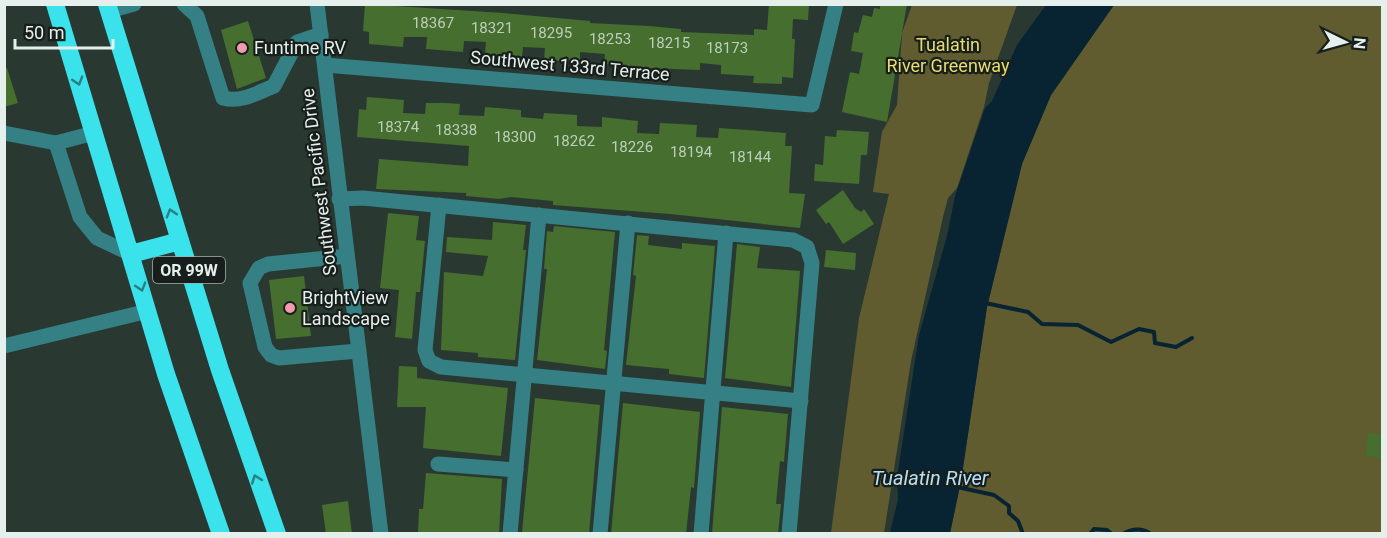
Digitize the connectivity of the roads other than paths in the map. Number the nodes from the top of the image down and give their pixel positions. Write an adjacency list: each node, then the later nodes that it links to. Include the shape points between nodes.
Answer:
1 (55, 4): 10 (highway, OR 99W, one-way to 10)
2 (134, 4): 6 (street)
3 (184, 4): 7 (street, via 197,16 223,98 230,100 241,100 274,86 297,42)
4 (317, 4): 7 (street, Southwest Pacific Drive)
5 (836, 4): 8 (street, Southwest 133rd Terrace, via 812,105)
6 (108, 8): 17 (highway, OR 99W, one-way to 6)
7 (321, 34): 8 (street, Southwest Pacific Drive)
8 (325, 65): 12 (street, Southwest Pacific Drive)
9 (4, 133): 11 (street)
10 (94, 134): 11 (street); 18 (highway, OR 99W)
11 (56, 143): 18 (street, via 80,217 97,238)
12 (339, 199): 13 (street); 19 (street, Southwest Pacific Drive)
13 (439, 205): 14 (street); 23 (street, via 425,350 429,361 441,368)
14 (539, 215): 15 (street); 23 (street)
15 (628, 224): 16 (street); 24 (street)
16 (726, 233): 25 (street); 26 (street, via 793,240 807,247 812,263)
17 (180, 241): 18 (highway); 30 (highway, OR 99W, one-way to 17, via 246,452)
18 (131, 254): 20 (highway, OR 99W, one-way to 20)
19 (347, 256): 22 (street, Southwest Pacific Drive); 22 (street, via 268,264 259,268 250,283 265,347 271,355 279,358)
20 (148, 311): 21 (street); 29 (highway, OR 99W, via 172,394)
21 (4, 346)
22 (358, 351): 31 (street, Southwest Pacific Drive)
23 (524, 375): 24 (street); 28 (street)
24 (614, 384): 25 (street); 33 (street)
25 (713, 392): 26 (street); 34 (street)
26 (801, 401): 35 (street)
27 (438, 464): 28 (street)
28 (516, 470): 32 (street)
29 (221, 534)
30 (277, 534)
31 (381, 534)
32 (510, 534)
33 (600, 534)
34 (701, 534)
35 (789, 534)

